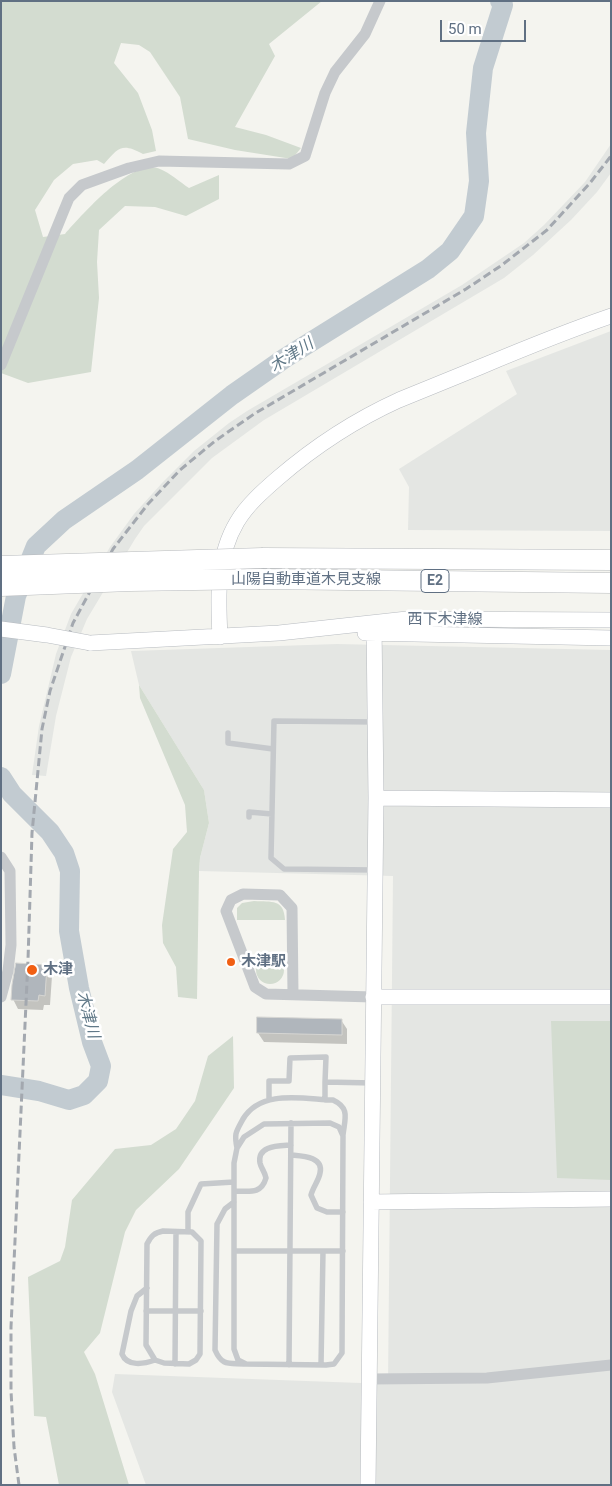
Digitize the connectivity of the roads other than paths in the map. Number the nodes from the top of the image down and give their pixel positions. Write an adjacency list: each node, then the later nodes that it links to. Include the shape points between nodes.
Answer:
1 (380, 1): 3 (street, via 365,34 335,72 305,156 289,164 160,161 82,185 69,198)
2 (611, 316): 11 (street, via 398,401 326,441 286,471 237,521 224,548 218,595)
3 (1, 365)
4 (611, 560): 5 (highway, 山陽自動車道木見支線 / E2, bridge, via 263,558)
5 (1, 566)
6 (611, 583): 7 (highway, 山陽自動車道木見支線 / E2, bridge, via 260,578)
7 (1, 586)
8 (611, 620): 9 (street, 西下木津線, via 407,619)
9 (374, 628): 11 (street, 西下木津線); 12 (street, 西下木津線); 13 (street)
10 (1, 629): 11 (street, 西下木津線, bridge, via 90,643)
11 (220, 636)
12 (611, 638)
13 (375, 722): 15 (lane, via 274,721); 16 (street)
14 (228, 733): 15 (lane, via 228,743)
15 (273, 749): 18 (lane)
16 (376, 798): 17 (street); 21 (street)
17 (611, 800)
18 (272, 814): 19 (lane, via 248,812); 21 (lane, via 271,858 284,869)
19 (248, 817)
20 (1, 857): 23 (street, via 10,871 11,945)
21 (374, 870): 24 (street)
22 (294, 994): 22 (street, via 266,994 255,987 226,911 231,900 243,894 280,895 292,908); 24 (street)
23 (1, 997)
24 (373, 997): 25 (street); 27 (street)
25 (611, 997)
26 (325, 1082): 27 (lane); 28 (lane, via 326,1057 290,1058 289,1081 269,1081); 29 (lane)
27 (372, 1083): 39 (street)
28 (269, 1100): 29 (lane); 33 (lane, via 248,1112 234,1134)
29 (325, 1100): 31 (lane, via 333,1100 345,1110)
30 (291, 1123): 31 (lane, via 330,1123 339,1127); 32 (lane); 33 (lane, via 264,1124 244,1137)
31 (343, 1136): 40 (lane)
32 (291, 1145): 34 (lane); 36 (lane, via 270,1146 263,1151 259,1158 266,1178 258,1190)
33 (237, 1148): 35 (lane)
34 (291, 1155): 40 (lane, via 309,1156 320,1166 320,1175 311,1195 317,1208); 44 (lane)
35 (234, 1182): 36 (lane); 42 (lane, via 200,1184 188,1212)
36 (234, 1191): 38 (lane)
37 (611, 1199): 39 (street)
38 (234, 1202): 43 (lane); 53 (lane, via 217,1224 215,1350 219,1359 226,1363)
39 (372, 1202): 57 (street)
40 (343, 1212): 46 (lane)
41 (176, 1232): 42 (lane); 47 (lane, via 163,1231 150,1237 147,1244); 49 (lane)
42 (188, 1232): 50 (lane, via 201,1241)
43 (234, 1251): 44 (lane); 53 (lane, via 234,1349 238,1360)
44 (290, 1251): 45 (lane); 54 (lane)
45 (323, 1251): 46 (lane); 55 (lane)
46 (343, 1251): 55 (lane, via 342,1353 334,1364)
47 (147, 1288): 48 (lane); 51 (lane, via 137,1296 131,1311 122,1354 129,1363)
48 (146, 1311): 49 (lane); 51 (lane, via 146,1345)
49 (175, 1311): 50 (lane); 52 (lane)
50 (201, 1311): 52 (lane, via 200,1354 189,1364)
51 (155, 1360): 52 (lane)
52 (175, 1364)
53 (246, 1364): 54 (lane)
54 (289, 1364): 55 (lane)
55 (321, 1365)
56 (611, 1365): 57 (street, via 487,1378)
57 (369, 1379): 58 (street)
58 (368, 1485)

